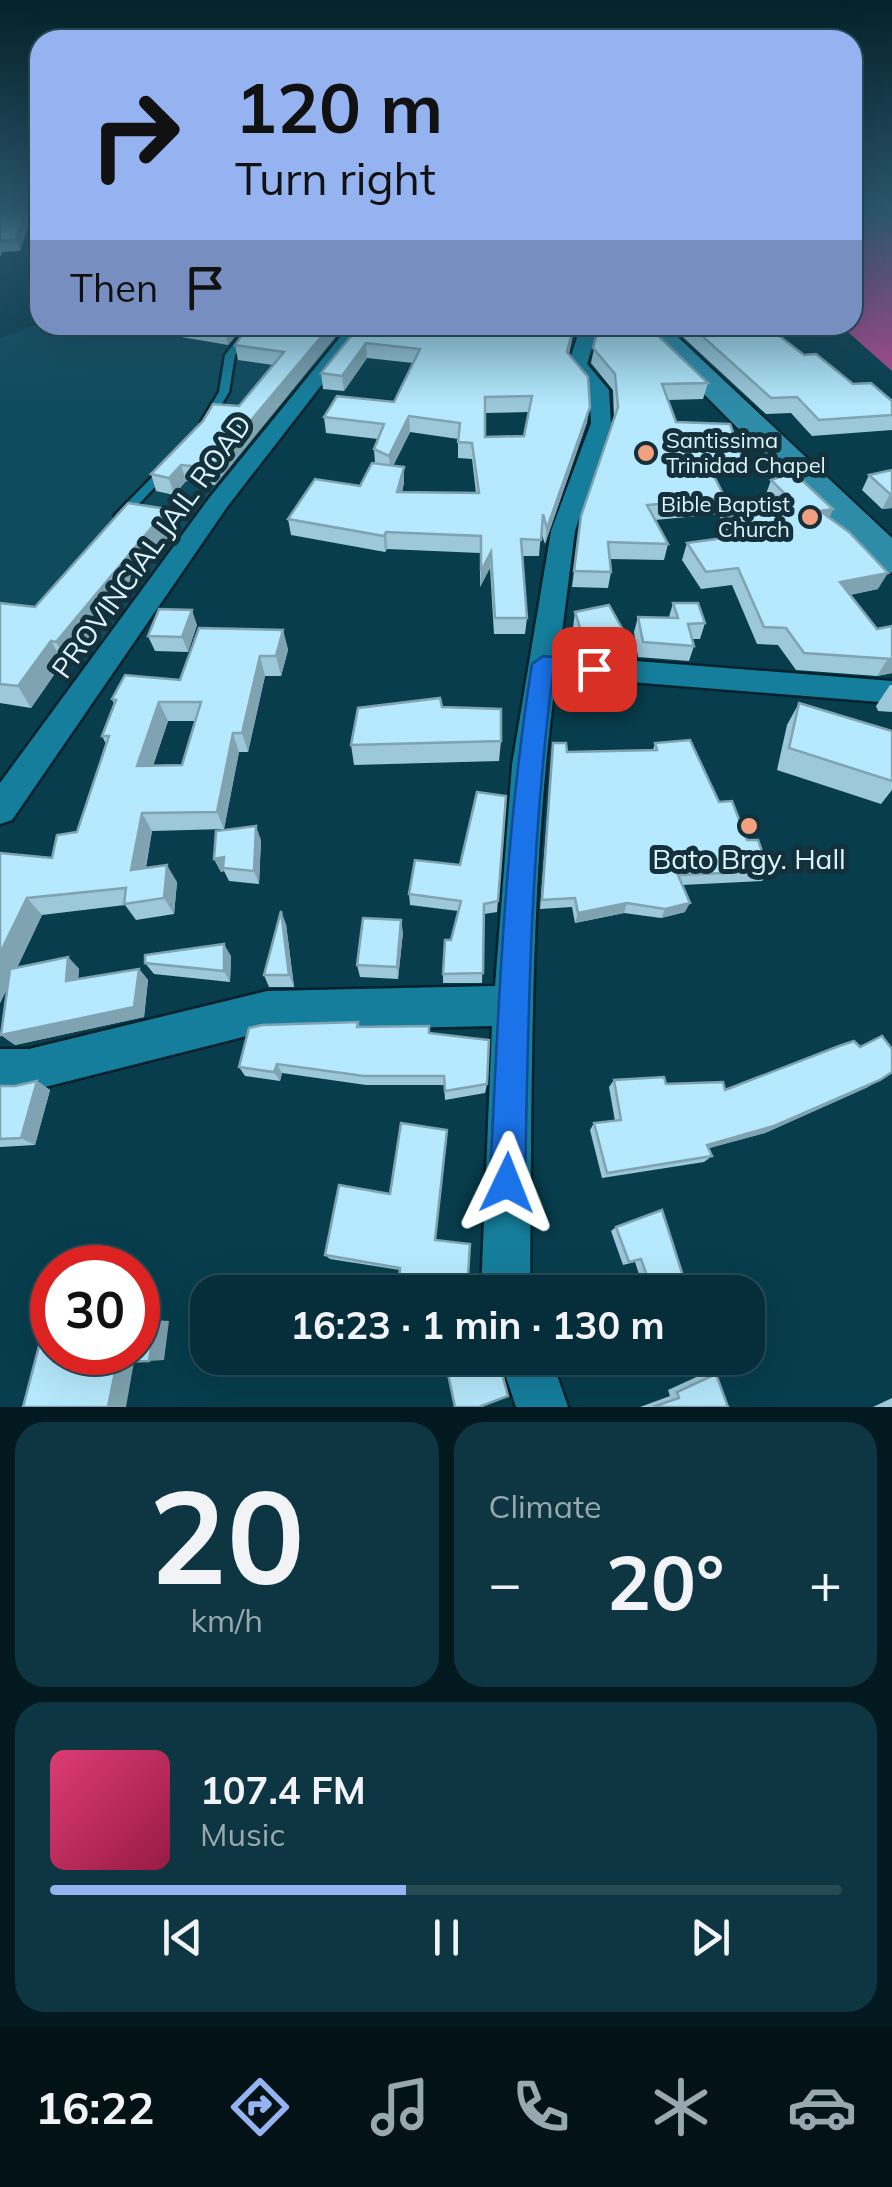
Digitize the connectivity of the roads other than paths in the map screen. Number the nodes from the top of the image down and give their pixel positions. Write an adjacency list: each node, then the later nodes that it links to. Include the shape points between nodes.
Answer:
1 (246, 335): 5 (lane, via 230,355 224,392)
2 (350, 335): 11 (street, PROVINCIAL JAIL ROAD, via 136,612)
3 (584, 335): 9 (street, via 577,366 599,390 601,423 563,531)
4 (660, 335): 8 (main road)
5 (200, 432)
6 (173, 460): 7 (lane)
7 (110, 528)
8 (892, 560)
9 (543, 664): 10 (street); 12 (street, via 528,764)
10 (892, 692)
11 (0, 810)
12 (513, 1006): 13 (street, via 267,1011 30,1070); 14 (street)
13 (0, 1070)
14 (505, 1275)
15 (532, 1375): 16 (street)
16 (542, 1407)

